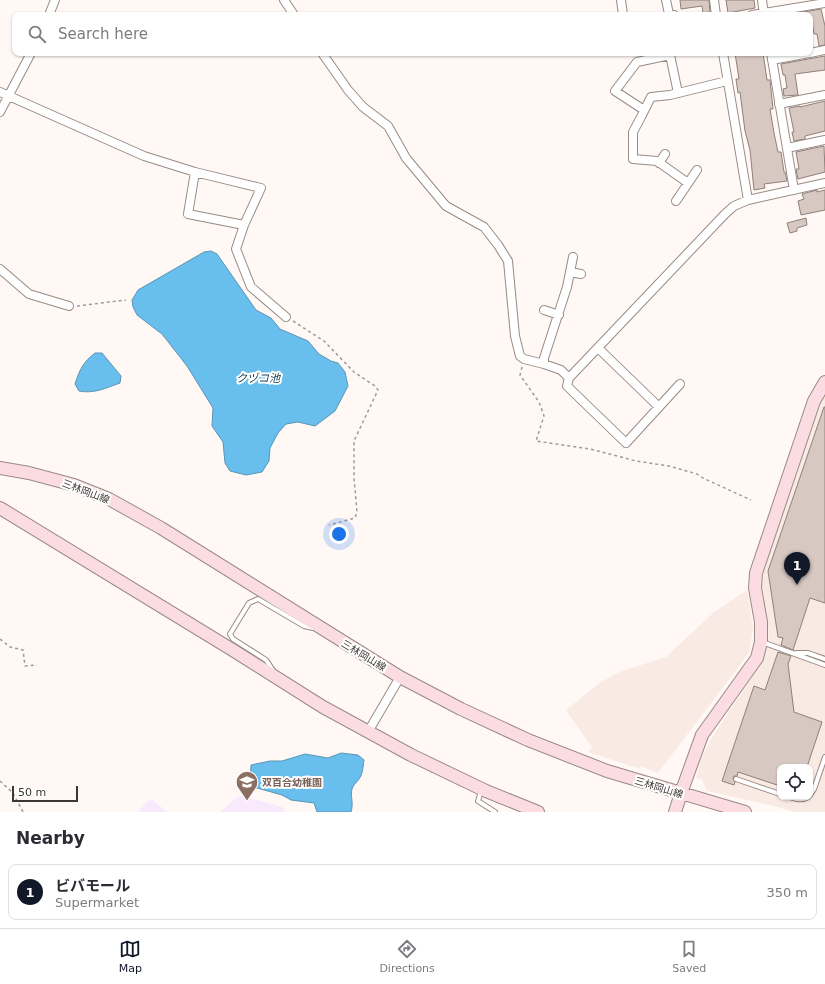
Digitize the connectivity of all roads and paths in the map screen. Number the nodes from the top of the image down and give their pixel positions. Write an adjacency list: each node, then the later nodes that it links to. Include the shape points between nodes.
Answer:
1 (55, 0): 8 (street)
2 (284, 0): 9 (street)
3 (621, 0): 10 (street)
4 (666, 0): 11 (street)
5 (714, 0): 12 (street)
6 (762, 0): 13 (street)
7 (825, 3): 14 (street)
8 (50, 12)
9 (292, 12)
10 (623, 12)
11 (668, 12)
12 (716, 12)
13 (764, 12)
14 (775, 12)
15 (825, 50): 16 (street)
16 (813, 52)
17 (28, 56): 27 (street)
18 (324, 56): 53 (street, via 363,107 388,126 406,158 446,206 484,227 498,245 508,261 515,336 520,356)
19 (665, 56): 29 (street, via 637,62 615,91)
20 (670, 56): 25 (street)
21 (723, 56): 23 (street)
22 (771, 56): 28 (street)
23 (727, 81): 25 (street); 40 (street)
24 (0, 92): 27 (street)
25 (678, 93): 29 (street, via 651,97)
26 (825, 95): 28 (street)
27 (8, 97): 30 (street); 36 (street, via 144,156)
28 (779, 104): 32 (street)
29 (644, 110): 34 (street, via 633,132 633,160)
30 (0, 112)
31 (825, 140): 32 (street)
32 (787, 148): 39 (street)
33 (665, 154): 34 (street)
34 (659, 163): 37 (street)
35 (697, 170): 37 (street)
36 (195, 172): 42 (street, via 188,214); 42 (street, via 261,188)
37 (688, 183): 41 (street)
38 (825, 184): 39 (street)
39 (794, 190): 40 (street)
40 (748, 200): 52 (street, via 724,214)
41 (676, 201)
42 (244, 225): 51 (street, via 236,249 251,287)
43 (573, 257): 45 (street)
44 (0, 269): 48 (street, via 29,294)
45 (570, 272): 46 (street); 50 (street)
46 (581, 274)
47 (126, 300): 48 (path)
48 (69, 306)
49 (544, 310): 50 (street)
50 (559, 315): 54 (street)
51 (286, 317): 62 (path, via 324,341 354,372 378,390 354,441 357,512 354,518)
52 (598, 348): 55 (street); 58 (street)
53 (524, 359): 54 (street); 60 (path, via 520,375 539,402 544,416 536,441 590,449 636,461 669,466 697,474)
54 (544, 364): 55 (street, via 561,370)
55 (569, 378): 58 (street, via 567,386 626,443)
56 (825, 382): 65 (main road, via 814,401 756,573 755,588 761,622)
57 (680, 384): 58 (street)
58 (659, 407)
59 (0, 468): 63 (main road, 三林岡山線, via 74,484 110,499 161,528)
60 (751, 500)
61 (0, 508): 71 (main road)
62 (329, 525)
63 (323, 630): 70 (main road, 三林岡山線); 71 (lane, via 304,626 258,599 249,603 230,634 233,639 266,660)
64 (0, 639): 68 (path, via 10,647 23,650 25,666)
65 (761, 642): 66 (lane); 78 (main road, via 757,658 702,736)
66 (794, 653): 67 (lane, via 808,653); 69 (lane)
67 (825, 659)
68 (37, 665)
69 (825, 665)
70 (400, 677): 72 (street); 78 (main road, 三林岡山線, via 528,740 607,771)
71 (282, 682): 72 (main road)
72 (368, 732): 76 (main road)
73 (825, 757): 77 (lane)
74 (736, 779): 79 (lane)
75 (0, 781): 80 (path, via 13,793)
76 (482, 789): 81 (lane, via 478,801); 82 (main road)
77 (813, 790)
78 (681, 793): 83 (main road); 84 (main road, 三林岡山線)
79 (777, 793)
80 (23, 812)
81 (495, 812)
82 (538, 812)
83 (676, 812)
84 (745, 812)

